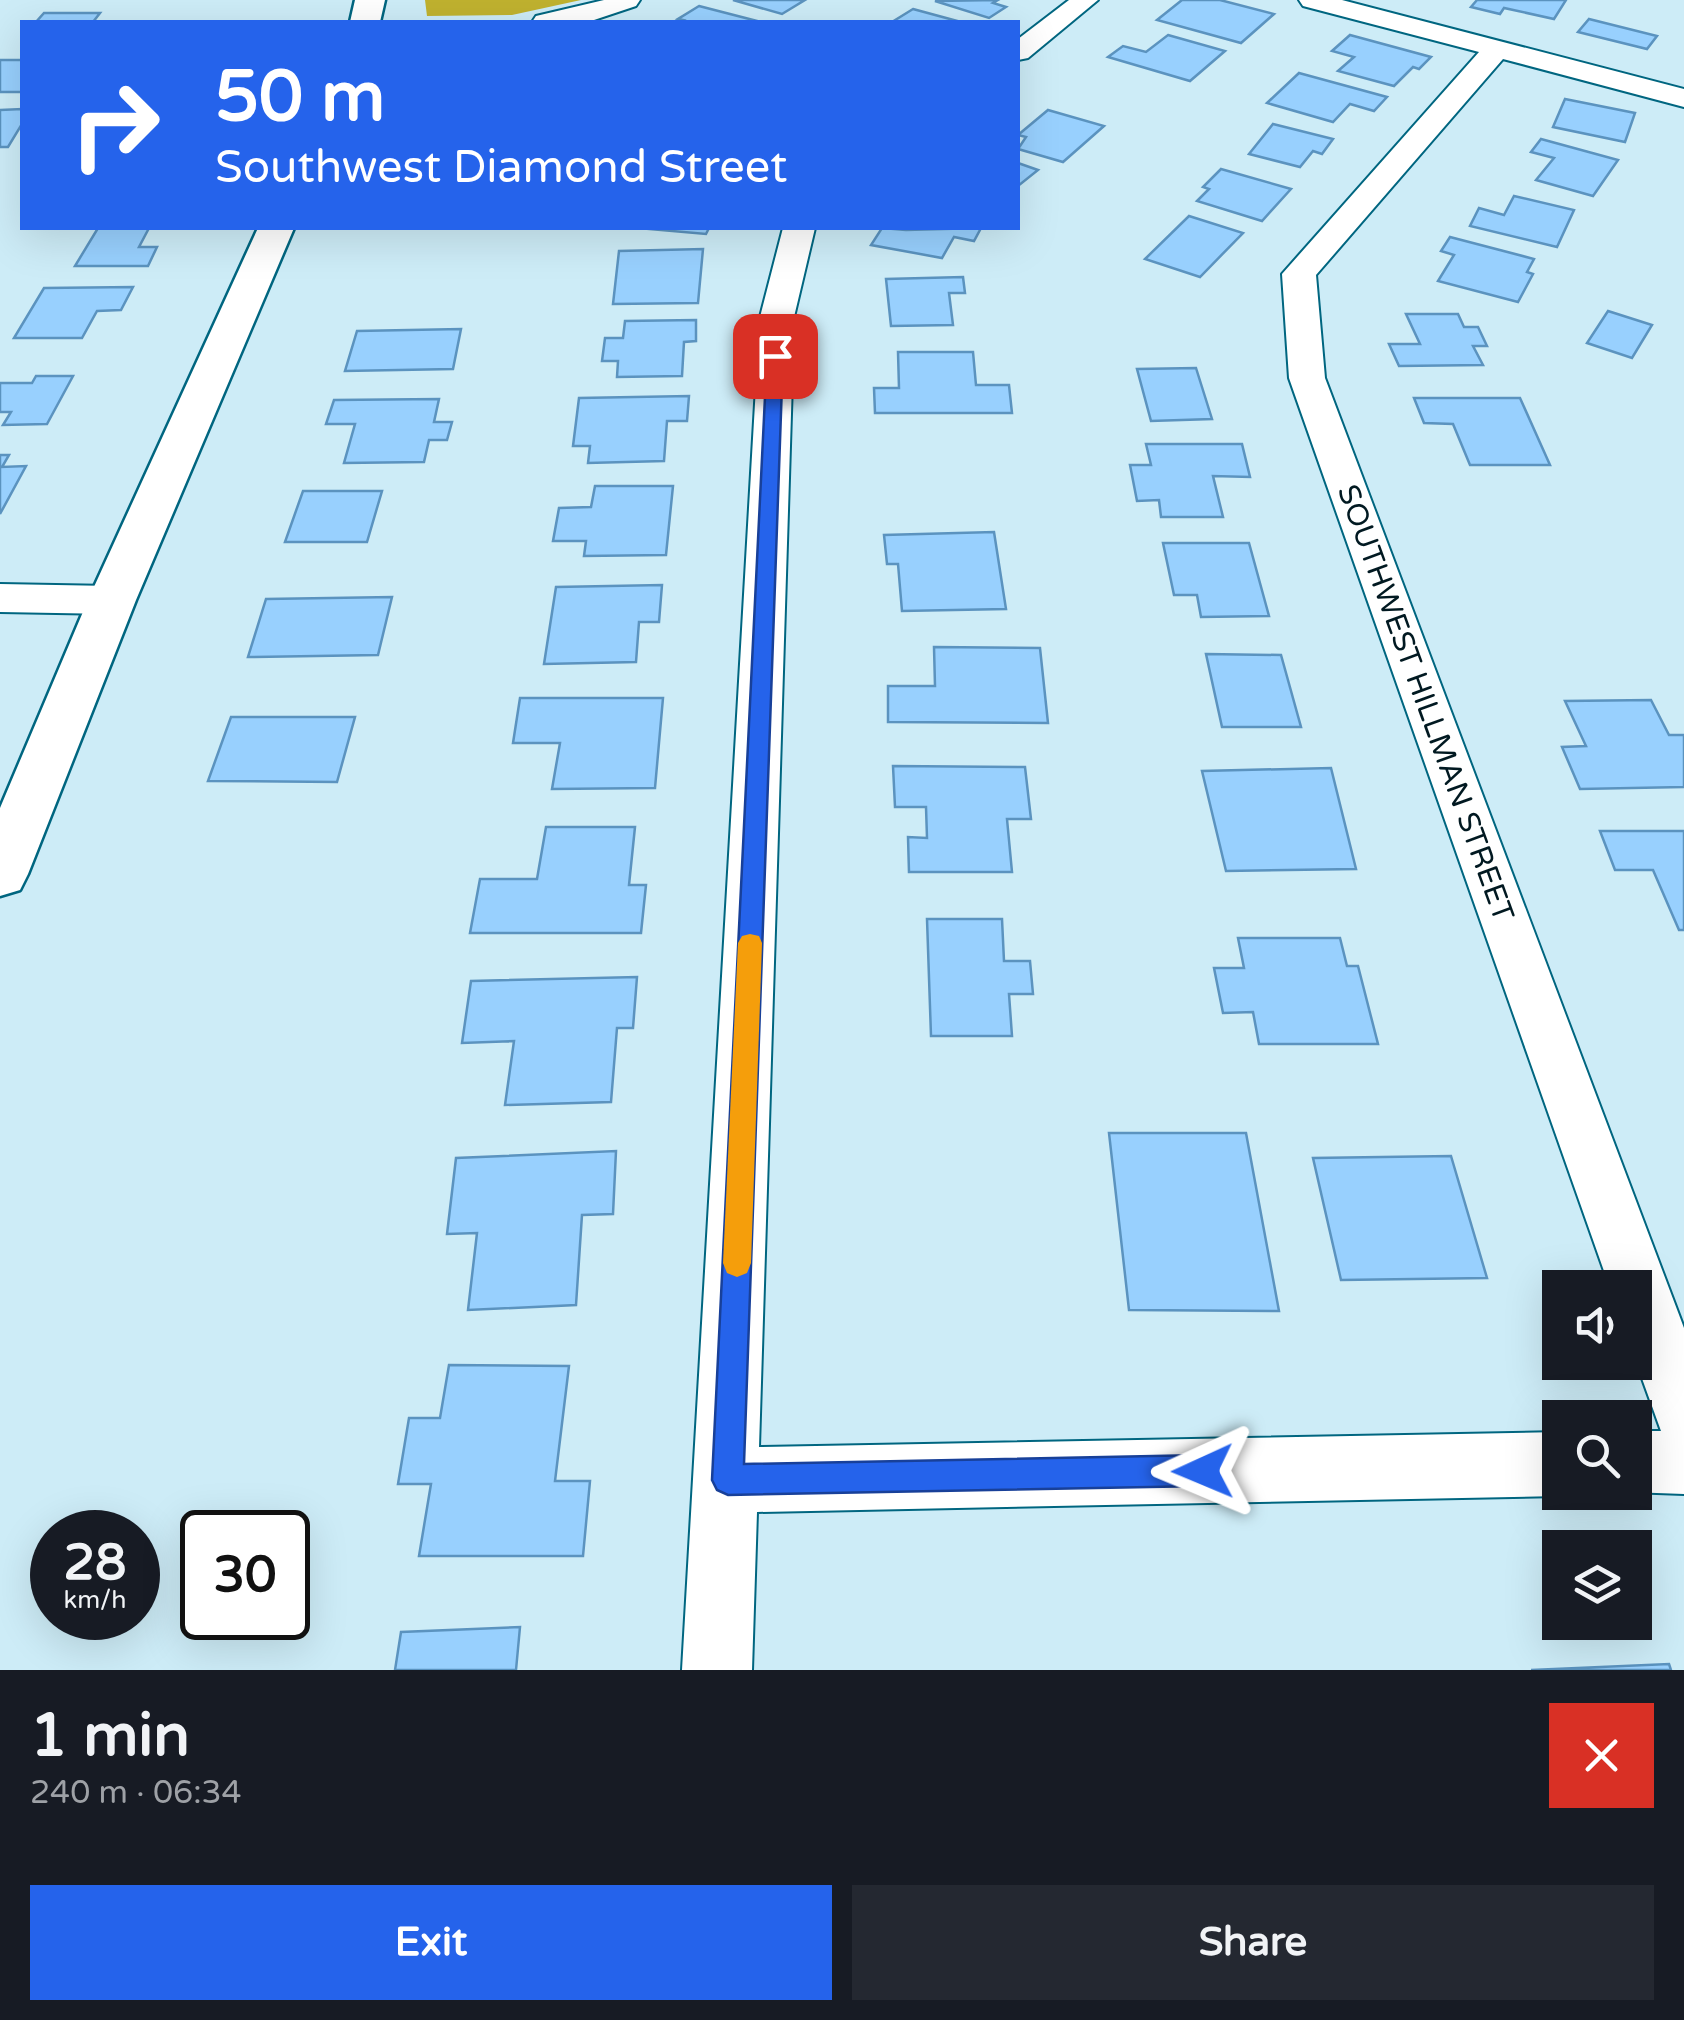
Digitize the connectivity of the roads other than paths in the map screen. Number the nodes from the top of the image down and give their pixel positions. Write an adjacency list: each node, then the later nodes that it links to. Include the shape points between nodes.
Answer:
1 (628, 0): 4 (street)
2 (1085, 0): 6 (street)
3 (1312, 0): 5 (street)
4 (556, 20)
5 (1498, 48): 7 (street); 13 (street, SOUTHWEST HILLMAN STREET, via 1299,274 1307,378)
6 (1020, 50)
7 (1684, 98)
8 (275, 230): 11 (street)
9 (798, 230): 17 (street, via 776,317)
10 (0, 598): 11 (street)
11 (112, 600): 12 (street)
12 (0, 874)
13 (1684, 1410)
14 (1684, 1462): 15 (street)
15 (1652, 1463)
16 (1542, 1464): 17 (street)
17 (728, 1480): 18 (street)
18 (718, 1670)

